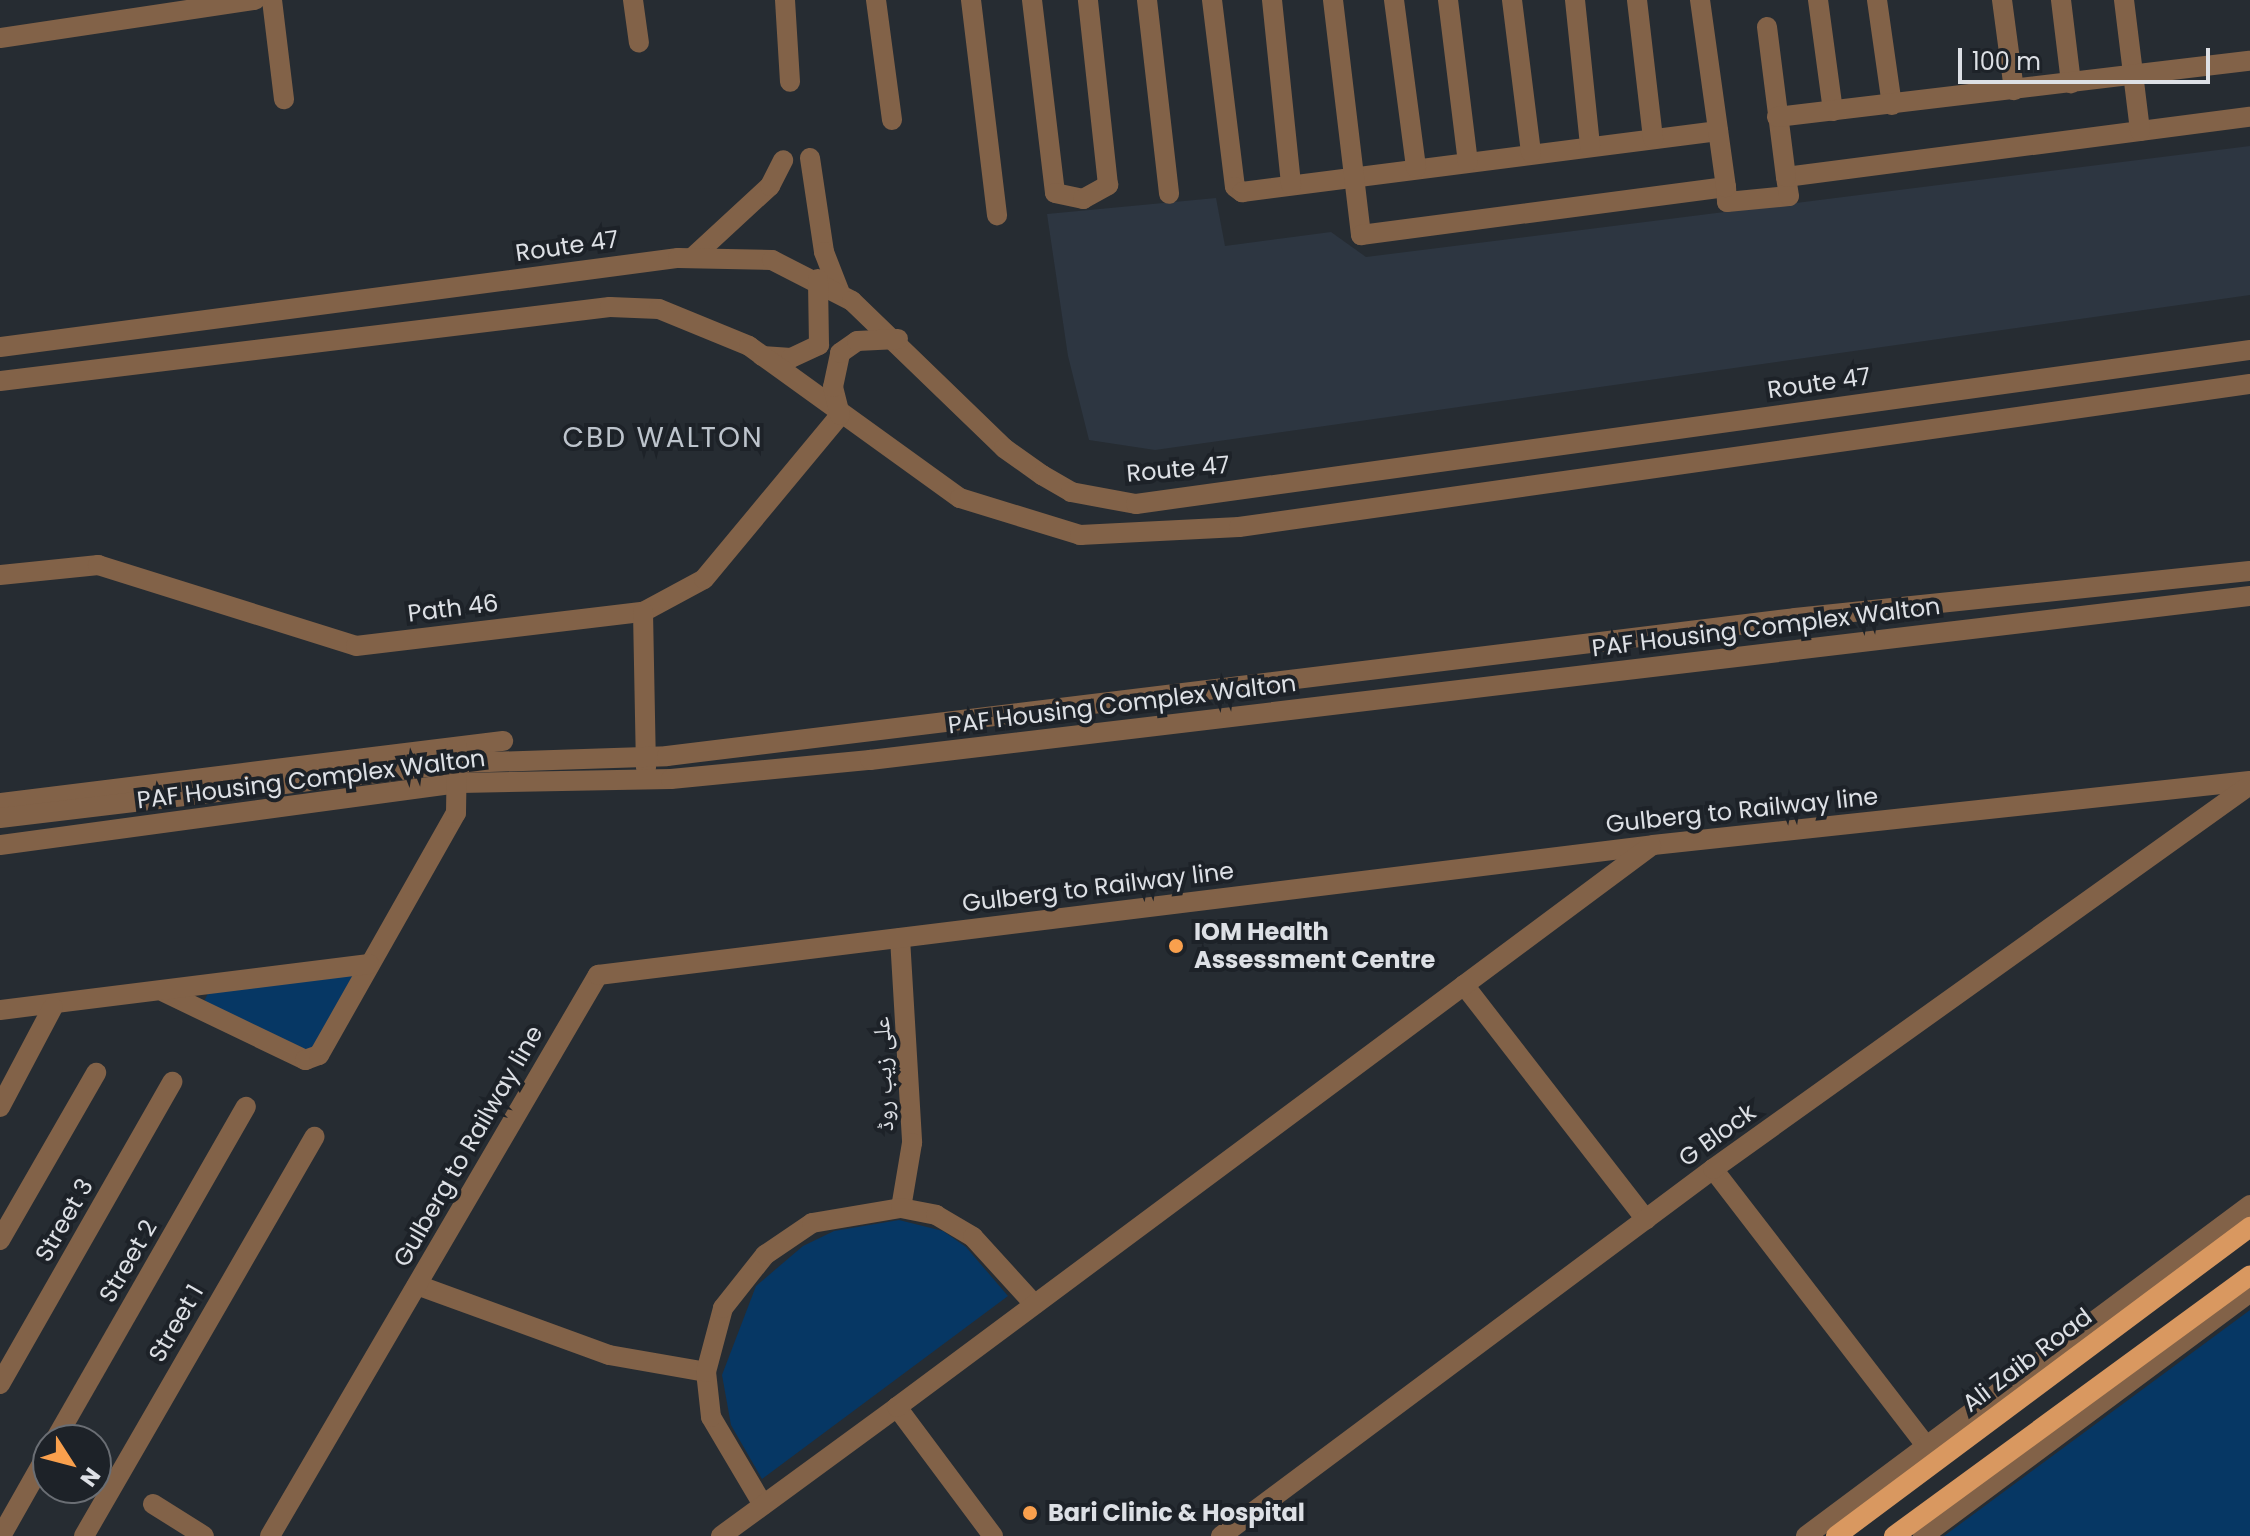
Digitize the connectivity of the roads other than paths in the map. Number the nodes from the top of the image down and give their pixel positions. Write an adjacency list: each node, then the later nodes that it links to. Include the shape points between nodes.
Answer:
1 (255, 0): 25 (street)
2 (272, 0): 32 (street)
3 (633, 0): 26 (street)
4 (785, 0): 29 (street)
5 (876, 0): 37 (street)
6 (971, 0): 52 (street)
7 (1032, 0): 8 (street, via 1055,193 1083,199 1108,185)
8 (1088, 0)
9 (1147, 0): 51 (street)
10 (1212, 0): 49 (street, via 1235,187)
11 (1272, 0): 49 (street)
12 (1333, 0): 47 (street)
13 (1394, 0): 46 (street)
14 (1448, 0): 45 (street)
15 (1512, 0): 42 (street)
16 (1575, 0): 41 (street)
17 (1637, 0): 40 (street)
18 (1700, 0): 38 (street)
19 (1818, 0): 34 (street)
20 (1877, 0): 33 (street)
21 (2002, 0): 31 (street)
22 (2061, 0): 30 (street)
23 (2124, 0): 28 (street)
24 (1767, 27): 35 (street)
25 (0, 38)
26 (639, 43)
27 (2250, 61): 28 (street)
28 (2134, 76): 30 (street); 39 (street)
29 (790, 82)
30 (2071, 83): 31 (street)
31 (2014, 90): 33 (street)
32 (284, 99)
33 (1892, 105): 34 (street)
34 (1833, 111): 35 (street)
35 (1777, 117): 48 (street)
36 (2250, 117): 39 (street)
37 (892, 120)
38 (1718, 131): 40 (street); 50 (street)
39 (2140, 131): 48 (street)
40 (1653, 139): 41 (street)
41 (1590, 146): 42 (street)
42 (1531, 153): 45 (street)
43 (810, 158): 55 (street, via 824,252)
44 (783, 160): 53 (street, via 770,186)
45 (1468, 162): 46 (street)
46 (1416, 168): 47 (street)
47 (1354, 175): 49 (street); 50 (street, via 1361,235)
48 (1786, 177): 50 (street, via 1789,196 1727,202)
49 (1291, 185)
50 (1726, 187)
51 (1169, 194)
52 (997, 215)
53 (693, 257): 54 (street, Route 47, via 772,260); 57 (street, Route 47)
54 (818, 279): 55 (street, Route 47); 59 (street, via 819,345 791,358)
55 (840, 293): 56 (street, Route 47)
56 (898, 339): 58 (street, Route 47, via 1004,448 1042,475 1071,492 1136,504); 62 (street, via 857,341 840,353 833,387)
57 (0, 347)
58 (2250, 350)
59 (762, 356): 60 (street, via 659,309 610,307); 62 (street)
60 (0, 381)
61 (2250, 384): 62 (street, via 1135,535 1032,525 960,498)
62 (840, 415): 66 (street, Path 46, via 704,579)
63 (2250, 571): 68 (street, PAF Housing Complex Walton, via 1795,618)
64 (0, 575): 66 (street, Path 46, via 98,565 356,646)
65 (2250, 596): 70 (street, PAF Housing Complex Walton, via 886,758)
66 (643, 612): 68 (street)
67 (503, 741): 69 (street)
68 (647, 756): 69 (street, PAF Housing Complex Walton); 70 (street)
69 (459, 764): 70 (street, PAF Housing Complex Walton); 72 (street); 73 (street, PAF Housing Complex Walton); 74 (street, PAF Housing Complex Walton); 77 (street, via 456,813)
70 (645, 780)
71 (2250, 783): 75 (street, Gulberg to Railway line); 87 (street, G Block)
72 (0, 803)
73 (0, 818)
74 (0, 845)
75 (1653, 845): 76 (street, Gulberg to Railway line); 78 (street)
76 (900, 938): 89 (street, علی زیب روڈ, via 912,1143); 94 (street, Gulberg to Railway line, via 598,975)
77 (369, 964): 79 (street); 79 (street, via 310,1061)
78 (1464, 985): 90 (street); 96 (street)
79 (164, 992): 80 (street)
80 (53, 1007): 81 (street); 84 (street)
81 (0, 1010)
82 (96, 1073): 92 (street)
83 (172, 1082): 98 (street, Street 3)
84 (0, 1107)
85 (246, 1107): 100 (street, Street 2)
86 (314, 1137): 106 (street, Street 1)
87 (1713, 1169): 90 (street, G Block); 101 (street)
88 (2250, 1205): 101 (street)
89 (901, 1208): 96 (street, via 936,1215 973,1237); 97 (street, via 812,1223 765,1255 723,1308)
90 (1646, 1220): 111 (street, G Block)
91 (2250, 1227): 113 (main road, Ali Zaib Road)
92 (0, 1240)
93 (2250, 1275): 114 (main road)
94 (417, 1285): 97 (street, via 609,1355); 108 (street, Gulberg to Railway line)
95 (2250, 1292): 115 (street)
96 (1034, 1304): 99 (street)
97 (706, 1372): 104 (street, via 711,1417)
98 (0, 1384)
99 (897, 1407): 104 (street); 110 (street)
100 (64, 1424)
101 (1926, 1446): 112 (street)
102 (32, 1481): 105 (street)
103 (153, 1504): 107 (street)
104 (763, 1505): 109 (street)
105 (1, 1536)
106 (84, 1536)
107 (204, 1536)
108 (270, 1536)
109 (721, 1536)
110 (993, 1536)
111 (1221, 1536)
112 (1806, 1536)
113 (1836, 1536)
114 (1894, 1536)
115 (1923, 1536)

